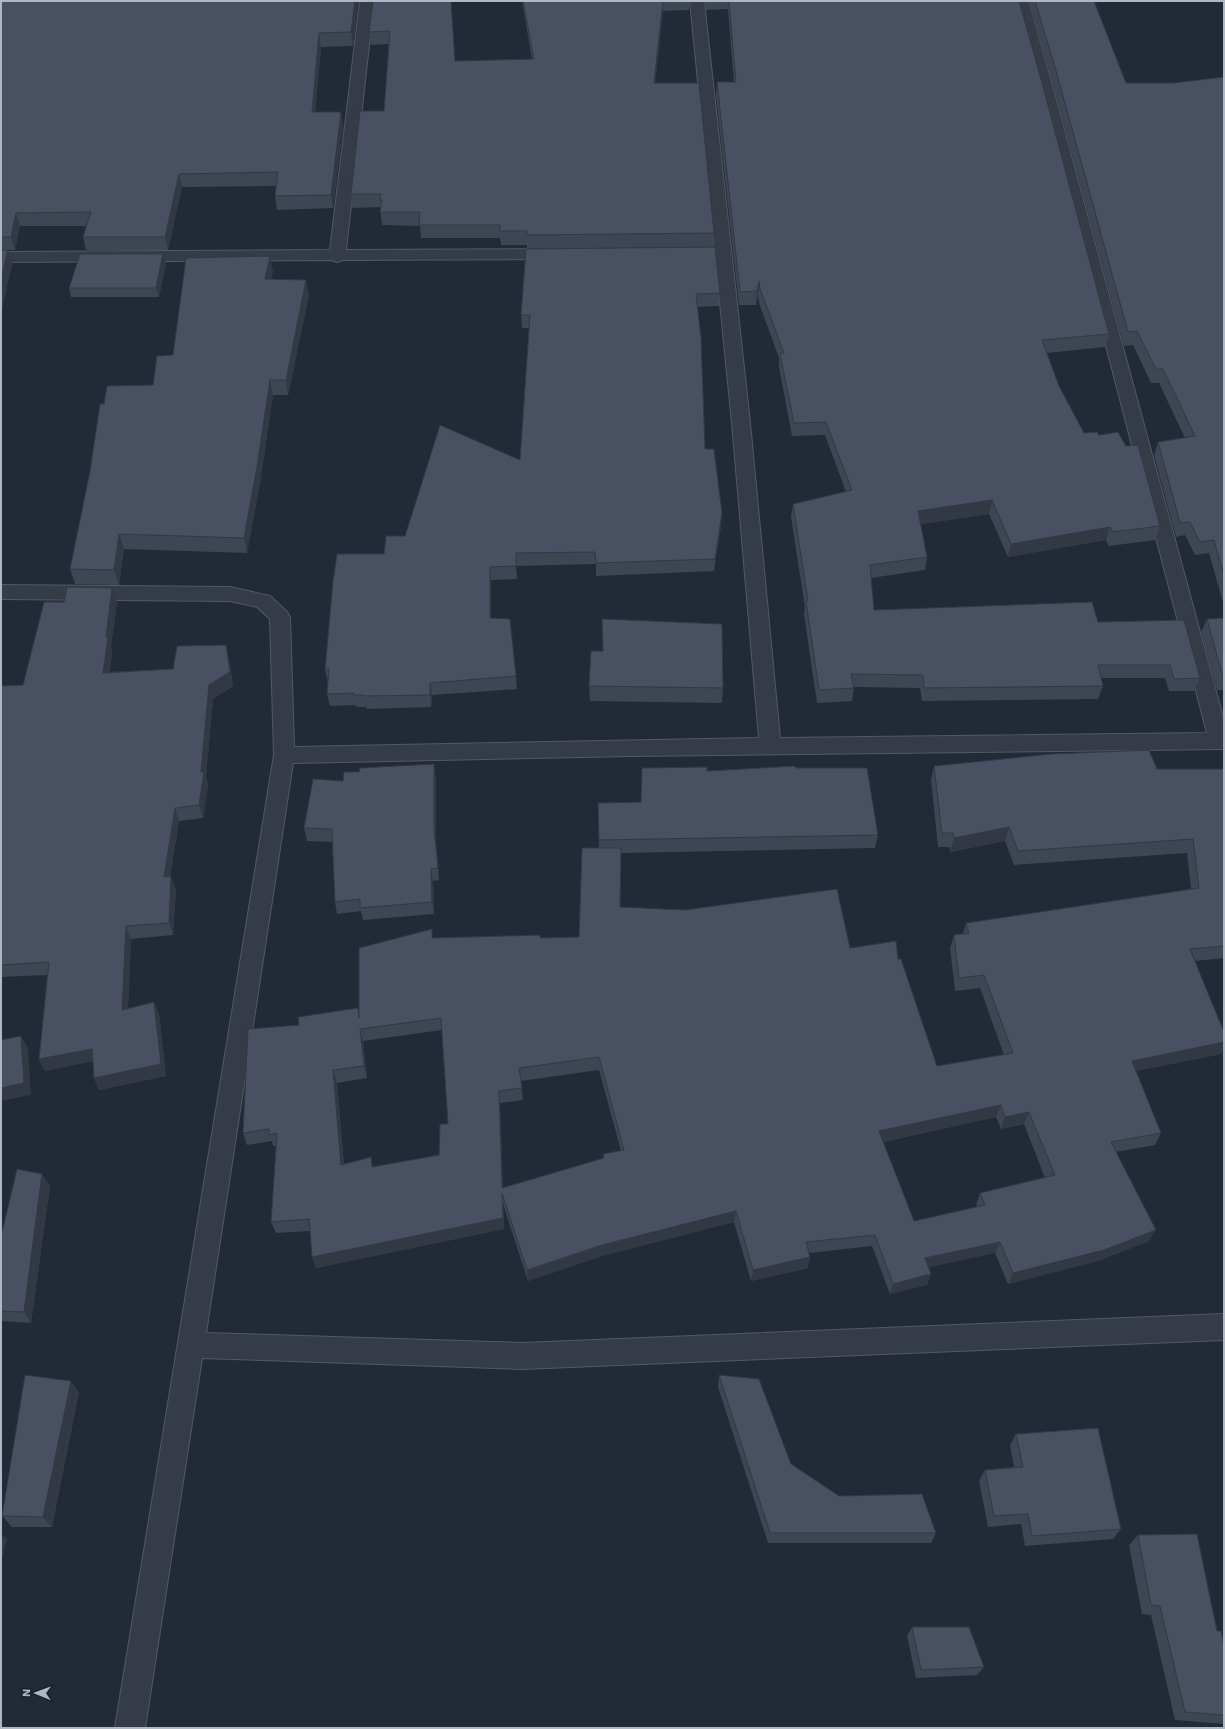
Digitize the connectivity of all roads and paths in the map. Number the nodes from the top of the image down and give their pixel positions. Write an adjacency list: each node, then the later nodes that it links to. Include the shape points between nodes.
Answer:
1 (367, 1): 6 (street)
2 (697, 1): 9 (street, via 716,253 741,423)
3 (1021, 1): 8 (street)
4 (566, 254): 6 (street)
5 (1, 257): 6 (street)
6 (337, 257)
7 (1, 592): 10 (street, via 230,594 263,601 280,617)
8 (1221, 741): 9 (street)
9 (770, 747): 10 (street)
10 (284, 755): 12 (street)
11 (1224, 1328): 12 (street, via 522,1356)
12 (190, 1345): 13 (street)
13 (130, 1728)

